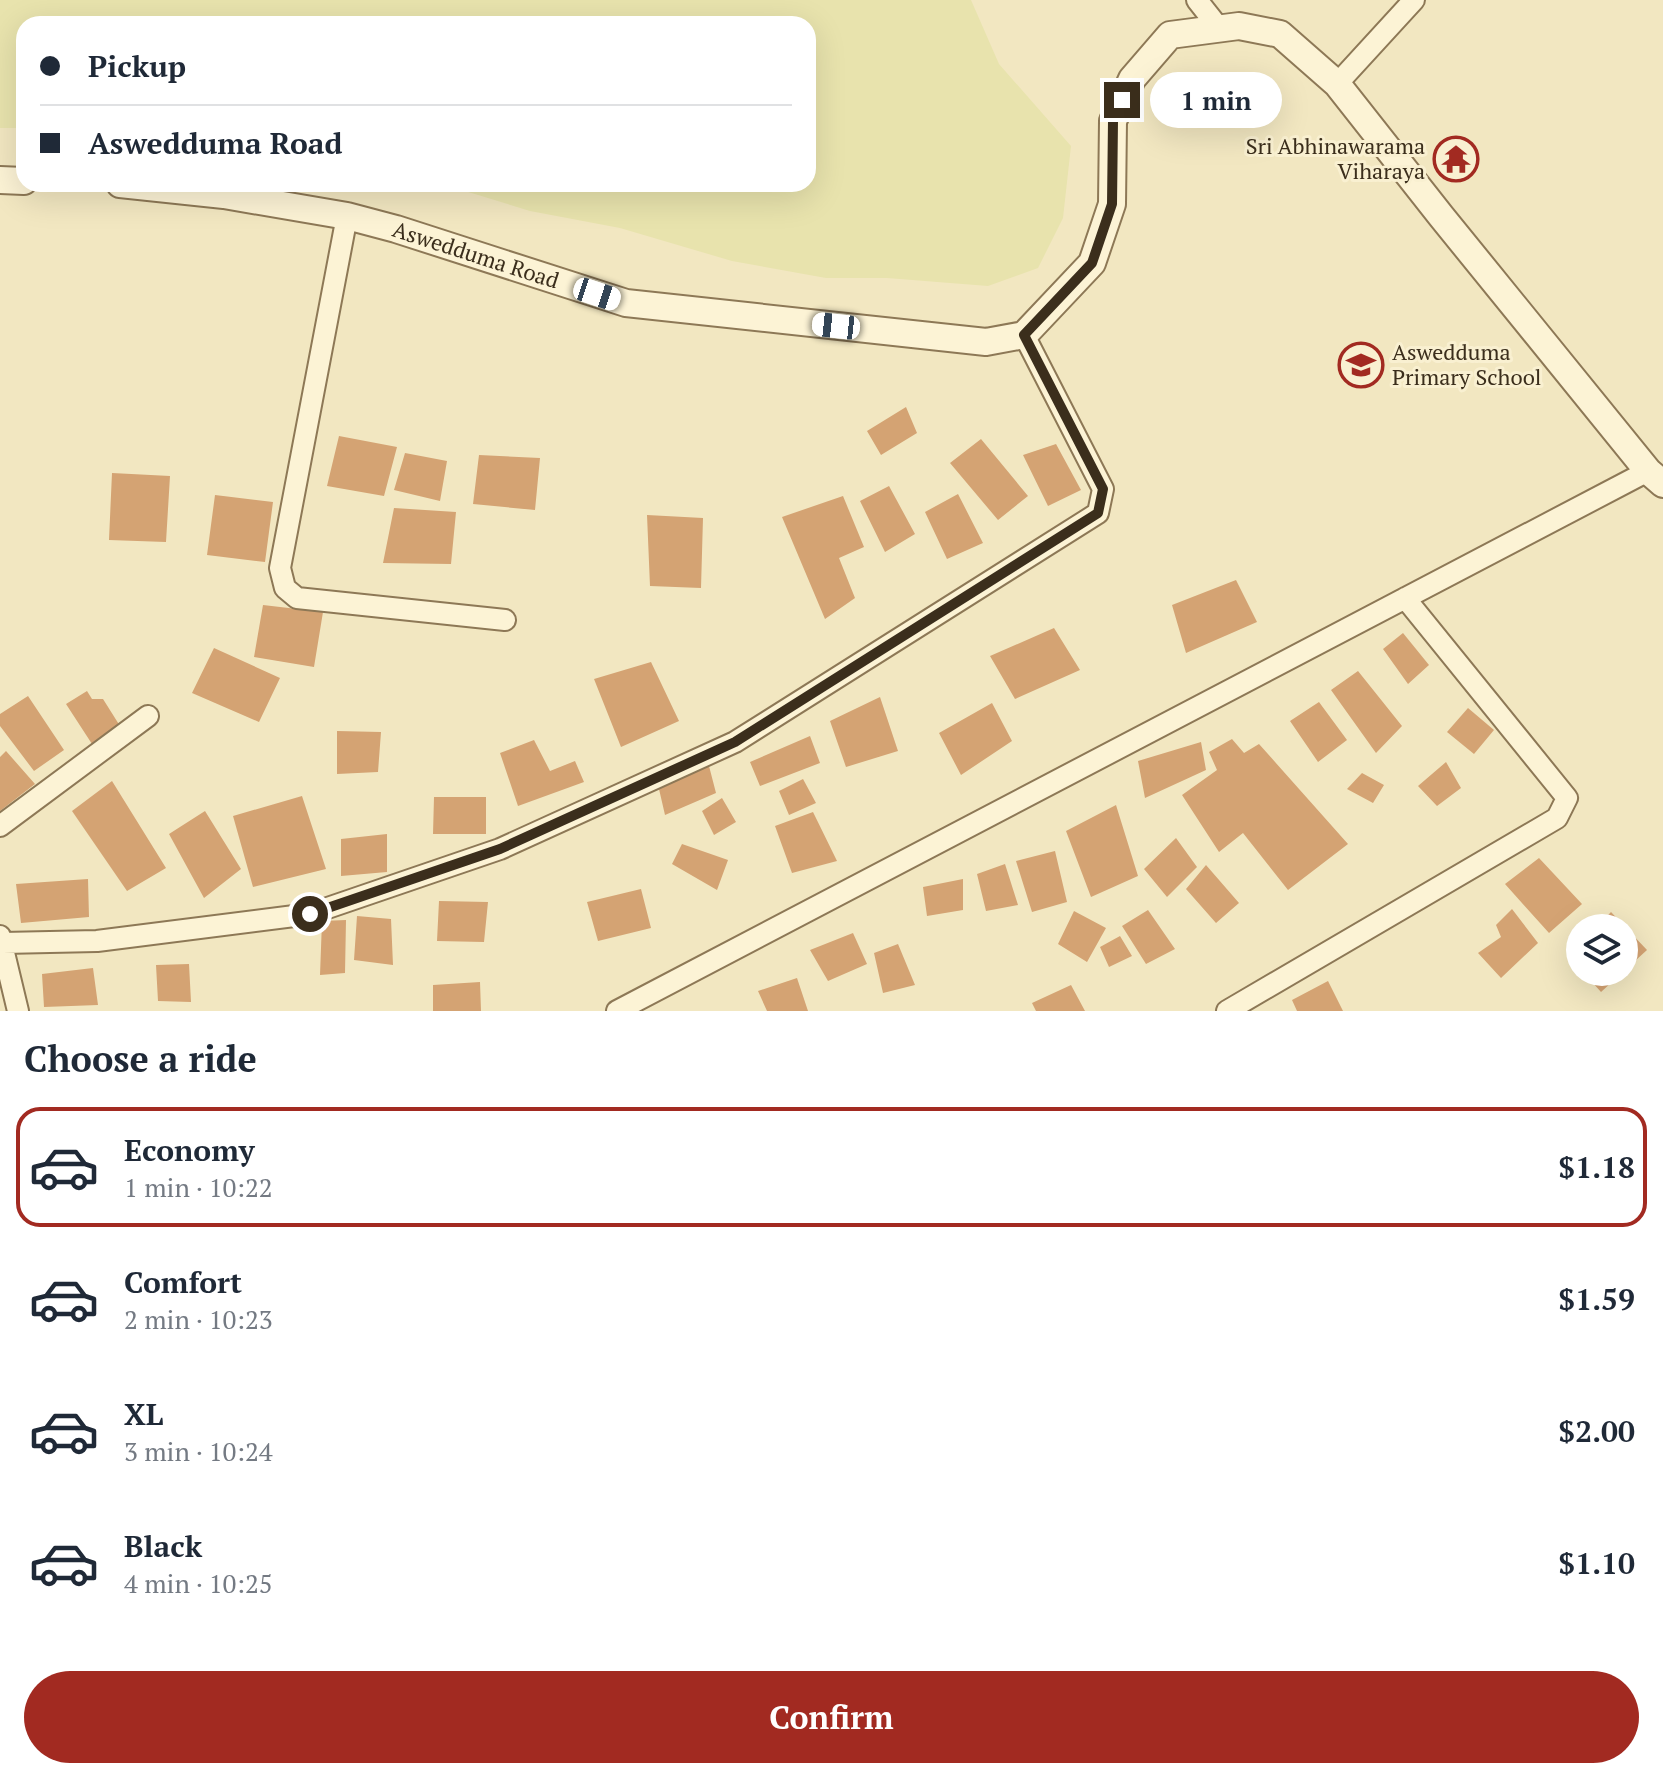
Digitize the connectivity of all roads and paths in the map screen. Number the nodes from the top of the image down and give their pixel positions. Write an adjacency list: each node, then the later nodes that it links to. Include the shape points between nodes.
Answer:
1 (1197, 0): 3 (street)
2 (1414, 0): 4 (street)
3 (1219, 28): 4 (street, via 1280,34); 7 (street, via 1170,35 1132,79 1113,121 1112,204 1092,263)
4 (1337, 84): 8 (street)
5 (196, 192): 6 (street, Aswedduma Road)
6 (347, 216): 7 (street, Aswedduma Road, via 626,303 986,342); 10 (street, via 280,568 285,588 297,598)
7 (1024, 335): 13 (street, via 1103,489 1098,513 735,742 500,849 310,914 97,941)
8 (1656, 477): 9 (street)
9 (1405, 598): 15 (street); 16 (street, via 1567,798 1557,818)
10 (505, 620)
11 (148, 716): 12 (street)
12 (0, 826)
13 (1, 940): 14 (street)
14 (18, 1011)
15 (617, 1011)
16 (1227, 1011)

